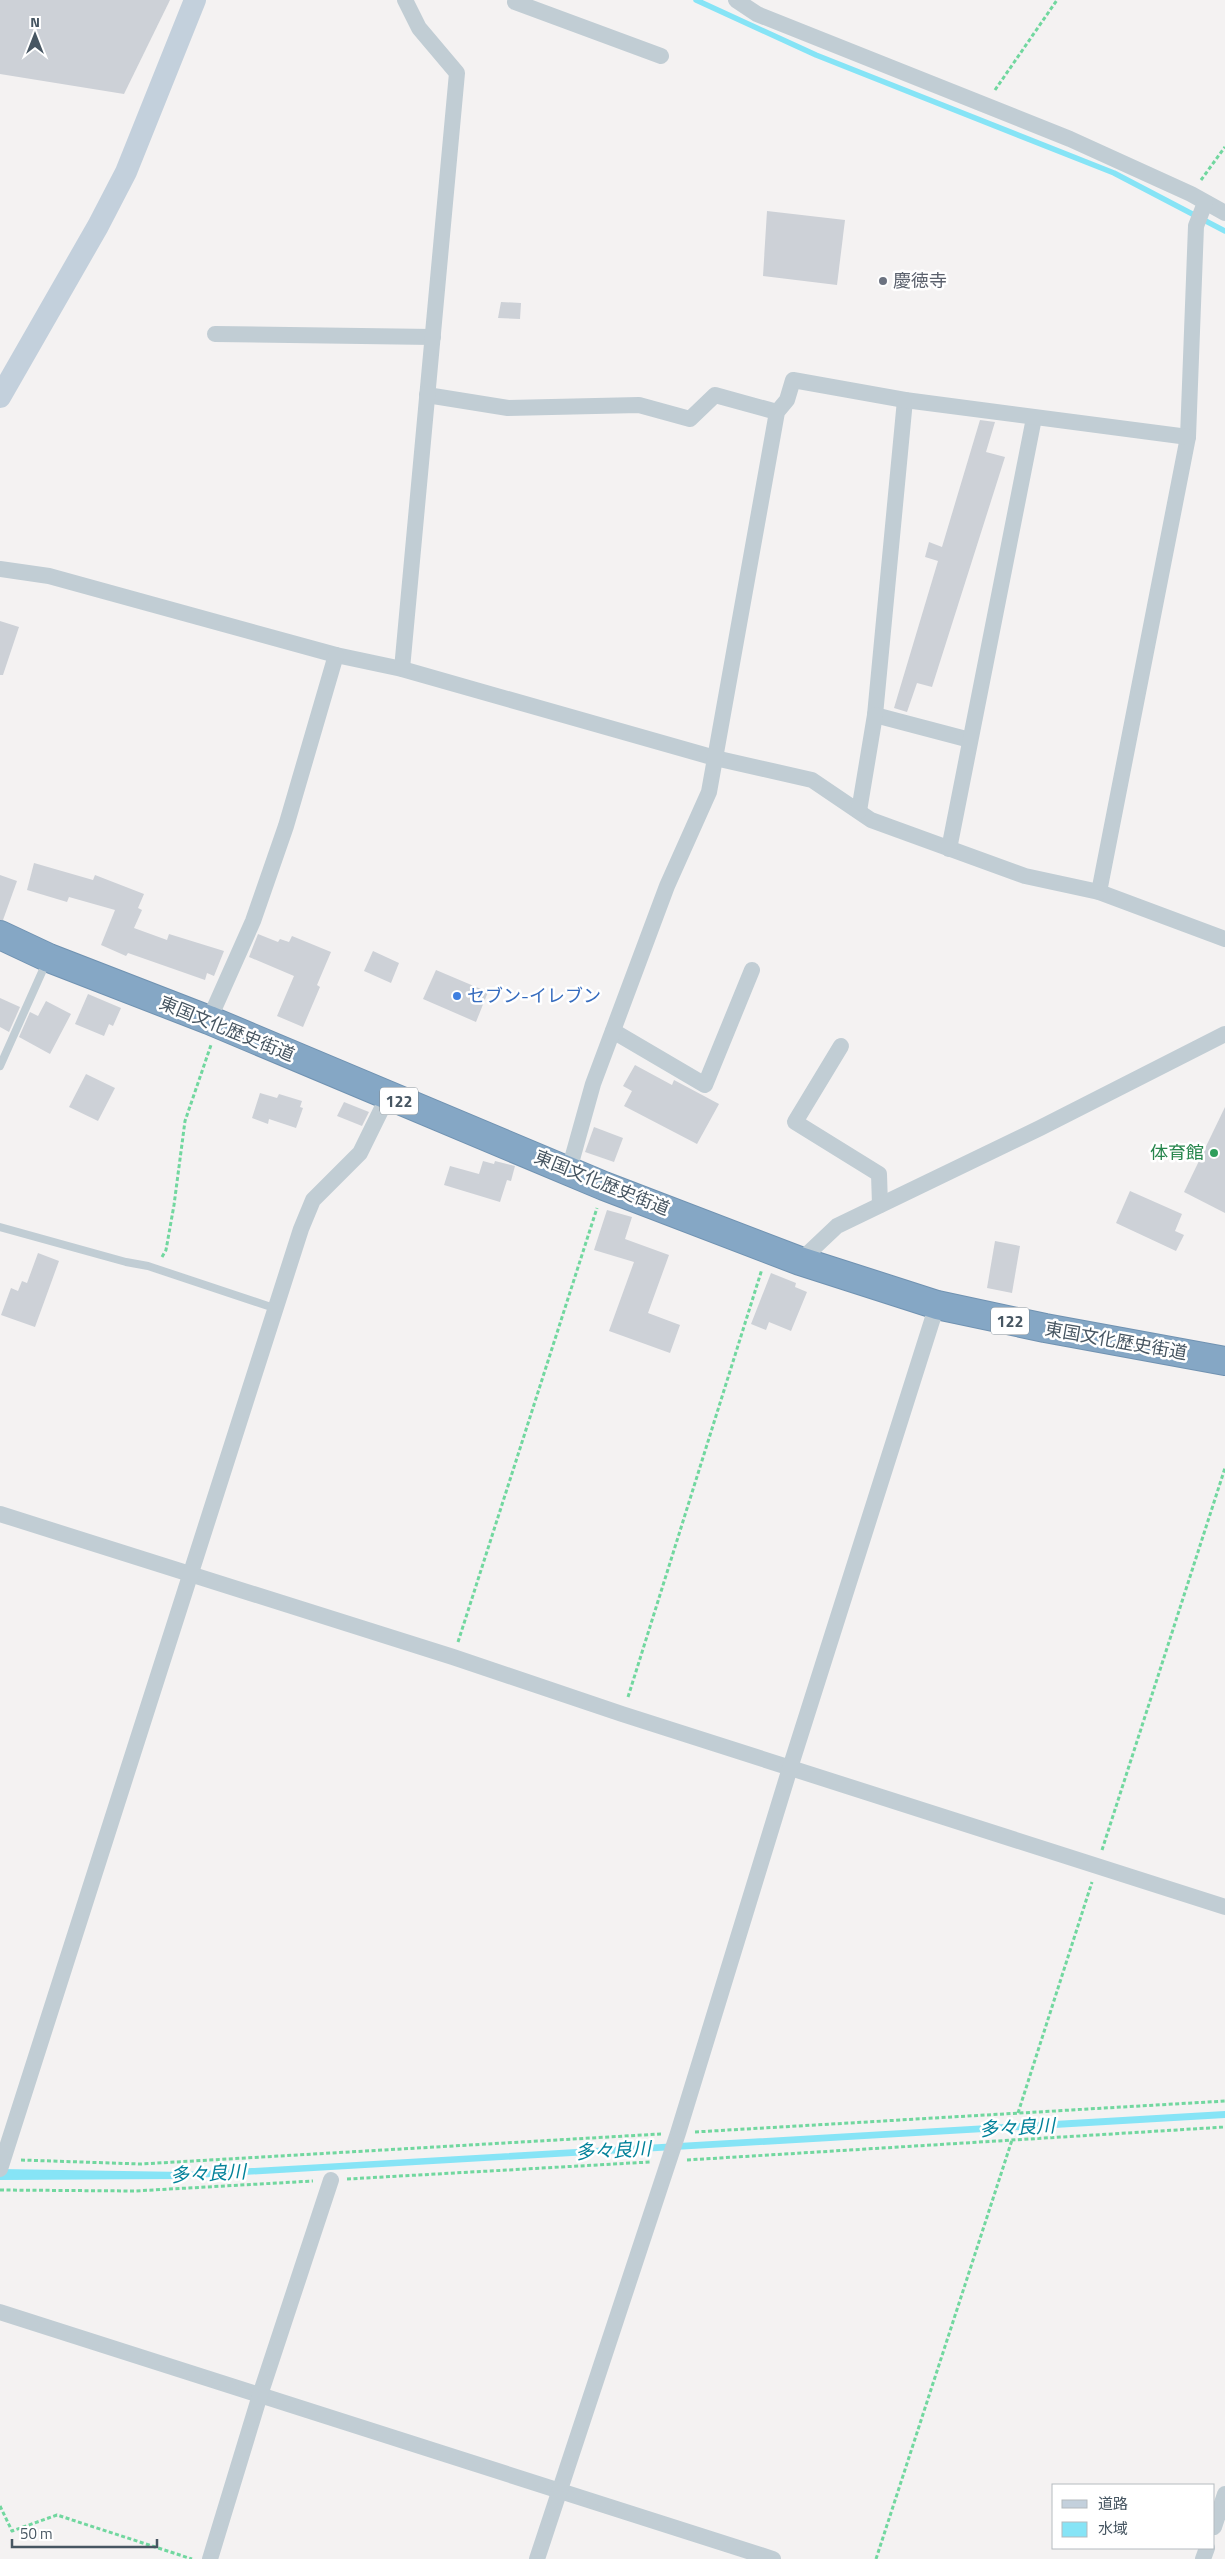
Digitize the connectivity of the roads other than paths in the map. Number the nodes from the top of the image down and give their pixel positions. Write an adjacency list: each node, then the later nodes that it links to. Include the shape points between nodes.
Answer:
1 (195, 0): 11 (street, via 126,172)
2 (405, 0): 9 (street, via 419,28 457,73)
3 (516, 0): 5 (street)
4 (736, 0): 6 (street, via 757,14 1070,139)
5 (661, 56)
6 (1205, 203): 7 (street); 15 (street, via 1196,226)
7 (1225, 213)
8 (215, 334): 9 (street)
9 (433, 336): 10 (street)
10 (427, 395): 13 (street, via 508,408 639,405 690,419 715,395); 18 (street)
11 (0, 397)
12 (905, 400): 13 (street, via 793,380 786,400); 14 (street); 19 (street)
13 (777, 412): 21 (street)
14 (1034, 418): 15 (street); 20 (street)
15 (1188, 437): 24 (street)
16 (0, 569): 17 (street, via 48,576)
17 (336, 655): 18 (street); 29 (street, via 286,826)
18 (402, 669): 21 (street)
19 (875, 715): 20 (street); 22 (street)
20 (970, 740): 23 (street)
21 (715, 758): 22 (street, via 812,780); 30 (street, via 709,792 667,886)
22 (859, 811): 23 (street, via 871,820)
23 (949, 849): 24 (street, via 1025,876)
24 (1099, 892): 26 (street)
25 (0, 935): 27 (highway, 東国文化歴史街道 / 122)
26 (1225, 938)
27 (48, 958): 29 (highway, 東国文化歴史街道 / 122); 33 (lane)
28 (752, 970): 30 (street, via 705,1085)
29 (213, 1022): 34 (highway, 東国文化歴史街道 / 122)
30 (613, 1031): 35 (street, via 593,1084)
31 (1225, 1034): 36 (street)
32 (841, 1046): 36 (street, via 795,1122 879,1174)
33 (0, 1066)
34 (388, 1096): 35 (highway, 東国文化歴史街道 / 122); 40 (street, via 360,1154 313,1200)
35 (569, 1170): 38 (highway, 東国文化歴史街道 / 122)
36 (880, 1205): 38 (street, via 837,1226)
37 (0, 1227): 40 (lane, via 156,1268)
38 (800, 1261): 39 (highway, 東国文化歴史街道 / 122)
39 (937, 1305): 41 (highway, 東国文化歴史街道 / 122); 44 (street)
40 (274, 1308): 43 (street)
41 (1225, 1361)
42 (0, 1514): 43 (street)
43 (191, 1575): 44 (street); 46 (street)
44 (790, 1768): 45 (street); 50 (street, via 678,2133)
45 (1225, 1907)
46 (1, 2164)
47 (331, 2180): 49 (street)
48 (0, 2312): 49 (street)
49 (260, 2395): 50 (street); 53 (street)
50 (560, 2490): 54 (street); 55 (street)
51 (1225, 2494): 52 (street)
52 (1215, 2525)
53 (210, 2559)
54 (537, 2559)
55 (773, 2559)

